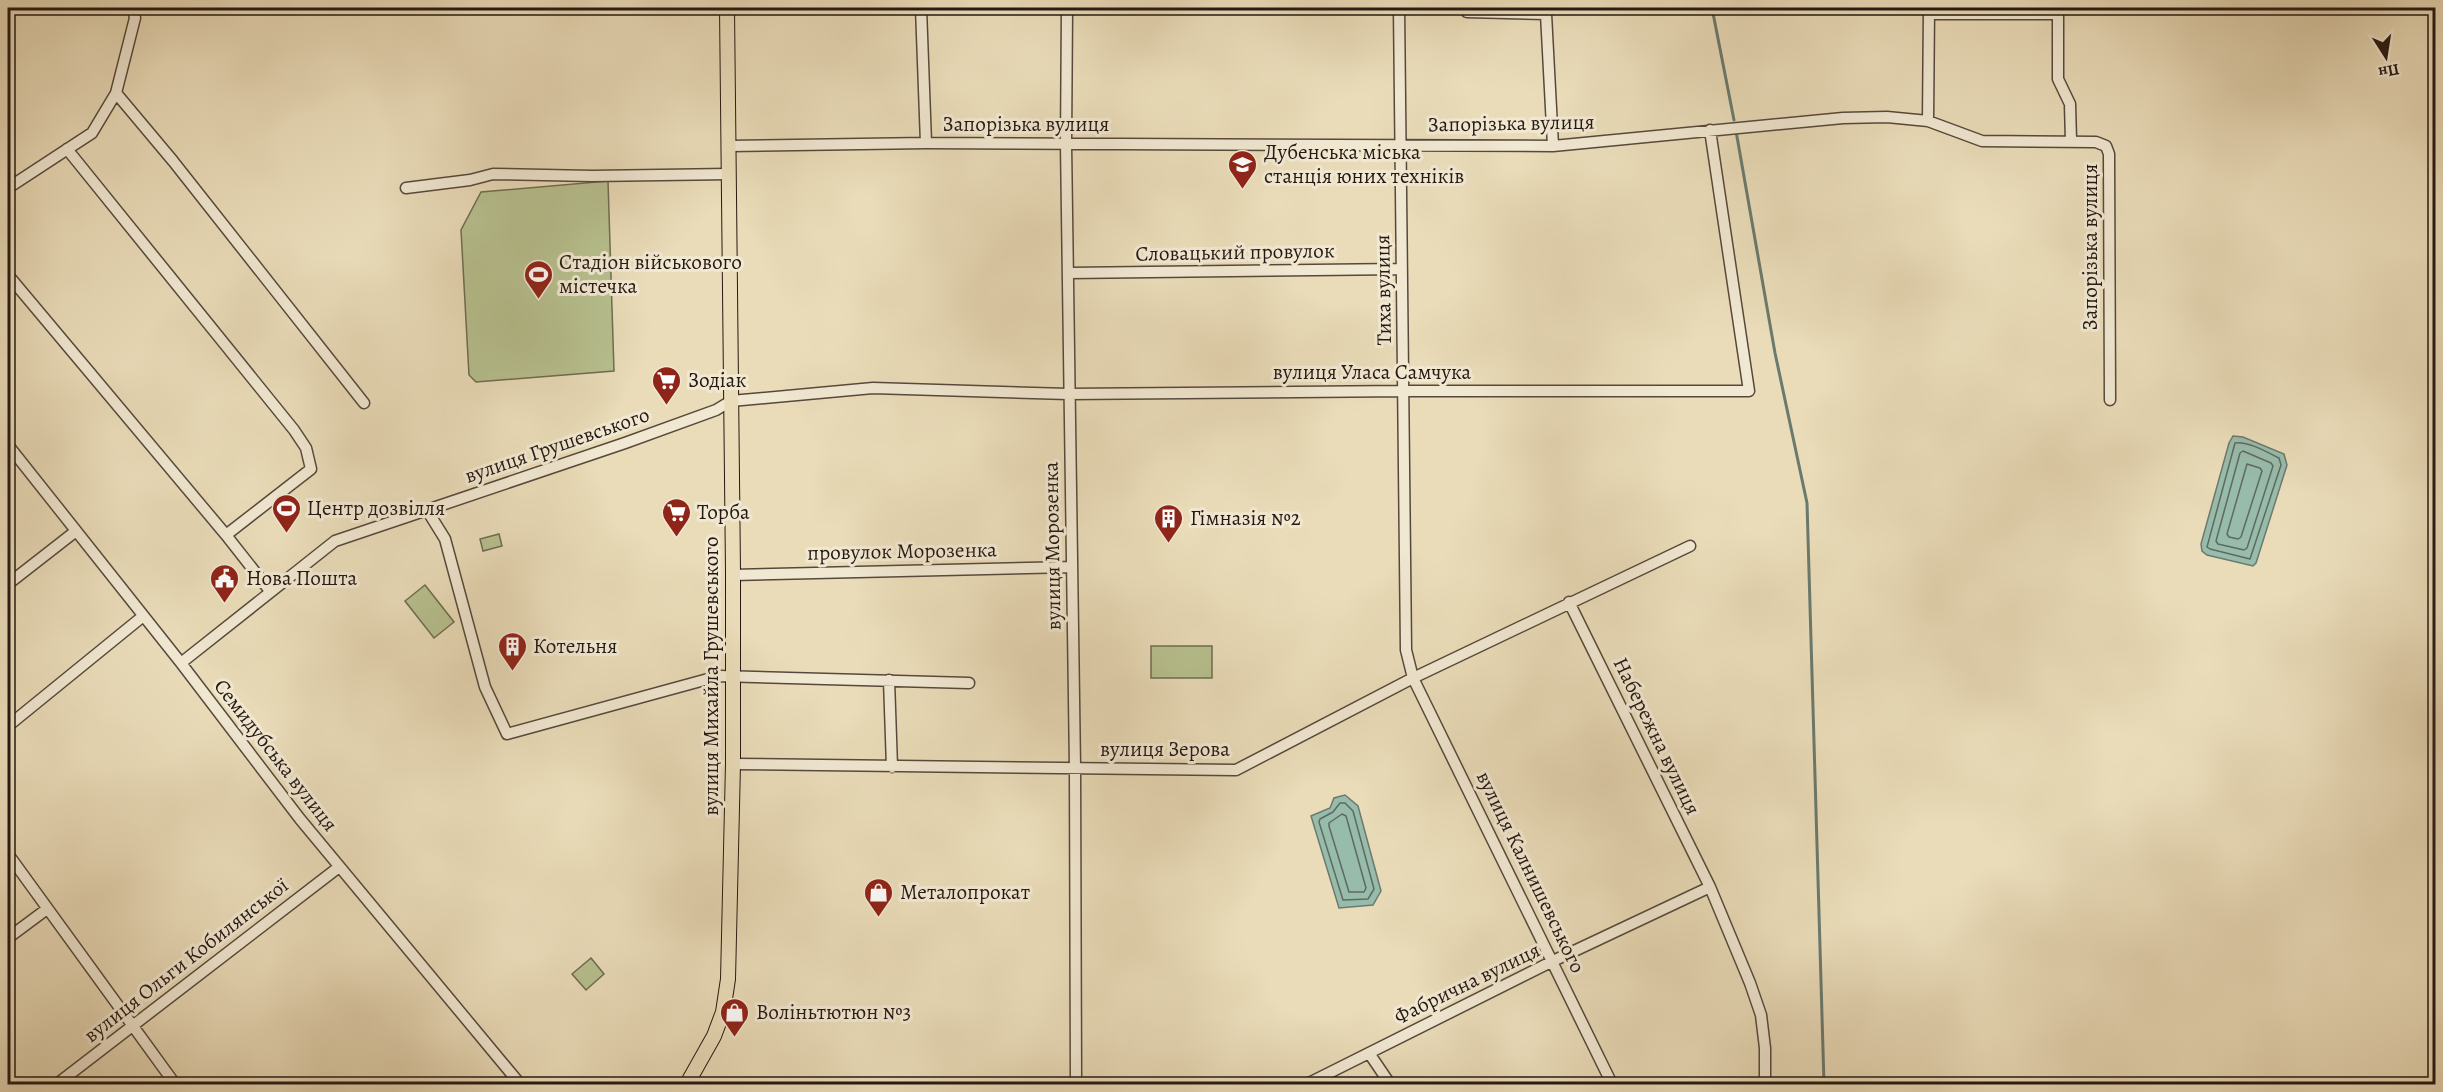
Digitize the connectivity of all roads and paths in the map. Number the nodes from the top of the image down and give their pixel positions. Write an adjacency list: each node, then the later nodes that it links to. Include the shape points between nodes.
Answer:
1 (132, 8): 9 (street, via 135,18)
2 (727, 8): 16 (main road, вулиця Михайла Грушевського)
3 (921, 8): 13 (street)
4 (1067, 8): 14 (street, вулиця Морозенка)
5 (1399, 8): 15 (street, Тиха вулиця)
6 (1467, 8): 17 (street, via 1467,12 1546,14)
7 (1929, 11): 8 (street); 10 (street)
8 (2058, 11): 12 (street, via 2058,79 2070,104)
9 (116, 93): 18 (street, via 92,133); 29 (street)
10 (1928, 122): 11 (street, Запорізька вулиця, via 1887,117 1843,118); 12 (street, Запорізька вулиця, via 1982,141)
11 (1710, 130): 17 (street, Запорізька вулиця); 25 (street, вулиця Уласа Самчука, via 1749,391)
12 (2071, 141): 27 (street, Запорізька вулиця, via 2102,143 2109,154)
13 (926, 143): 14 (street, Запорізька вулиця); 16 (street, Запорізька вулиця)
14 (1066, 144): 15 (street, Запорізька вулиця); 23 (street, вулиця Морозенка)
15 (1402, 144): 17 (street, Запорізька вулиця); 22 (street, Тиха вулиця)
16 (729, 146): 19 (main road, вулиця Михайла Грушевського)
17 (1553, 146)
18 (67, 149): 20 (street); 33 (street, via 306,448 311,469)
19 (729, 174): 21 (street, via 493,174); 28 (main road, вулиця Михайла Грушевського)
20 (8, 188)
21 (406, 188)
22 (1401, 269): 23 (street, Словацький провулок); 25 (street, Тиха вулиця)
23 (1069, 273): 26 (street, вулиця Морозенка)
24 (8, 275): 33 (street)
25 (1404, 391): 26 (street, вулиця Уласа Самчука); 43 (street, Тиха вулиця, via 1406,650)
26 (1068, 394): 28 (street, вулиця Уласа Самчука, via 873,388); 35 (street, вулиця Морозенка)
27 (2109, 400)
28 (731, 401): 31 (street, вулиця Грушевського, via 716,410); 36 (main road, вулиця Михайла Грушевського)
29 (364, 403)
30 (8, 445): 32 (street, Семидубська вулиця)
31 (427, 510): 38 (street, вулиця Грушевського, via 335,542); 42 (street, via 446,539 485,687 507,734 719,676)
32 (76, 531): 37 (street); 40 (street, Семидубська вулиця)
33 (226, 535): 38 (street)
34 (1690, 546): 39 (street, вулиця Зерова)
35 (1072, 567): 36 (street, провулок Морозенка); 49 (street, вулиця Морозенка)
36 (733, 575): 42 (main road, вулиця Михайла Грушевського)
37 (8, 584)
38 (270, 591): 41 (street, вулиця Грушевського)
39 (1569, 602): 43 (street, вулиця Зерова); 52 (street, Набережна вулиця)
40 (142, 617): 41 (street, Семидубська вулиця); 46 (street)
41 (181, 663): 51 (street, Семидубська вулиця)
42 (732, 676): 44 (street); 47 (main road, вулиця Михайла Грушевського)
43 (1413, 678): 49 (street, вулиця Зерова, via 1236,770); 55 (street, вулиця Калнишевського)
44 (889, 680): 45 (street); 48 (street)
45 (969, 683)
46 (8, 726)
47 (733, 764): 48 (street, вулиця Зерова); 63 (main road, вулиця Михайла Грушевського, via 728,980 714,1036)
48 (892, 767): 49 (street, вулиця Зерова)
49 (1075, 768): 64 (street, вулиця Морозенка)
50 (8, 854): 53 (street)
51 (339, 867): 56 (street, вулиця Ольги Кобилянської); 62 (street, Семидубська вулиця)
52 (1710, 887): 55 (street, Фабрична вулиця); 68 (street, Набережна вулиця, via 1761,1015)
53 (47, 909): 54 (street); 56 (street)
54 (8, 938)
55 (1553, 962): 57 (street, Фабрична вулиця); 67 (street, вулиця Калнишевського)
56 (132, 1025): 58 (street, вулиця Ольги Кобилянської); 61 (street)
57 (1369, 1053): 65 (street, Фабрична вулиця); 66 (street)
58 (72, 1074): 59 (street, вулиця Ольги Кобилянської); 60 (street)
59 (57, 1084)
60 (79, 1084)
61 (175, 1084)
62 (519, 1084)
63 (687, 1084)
64 (1076, 1084)
65 (1307, 1084)
66 (1390, 1084)
67 (1612, 1084)
68 (1766, 1084)

